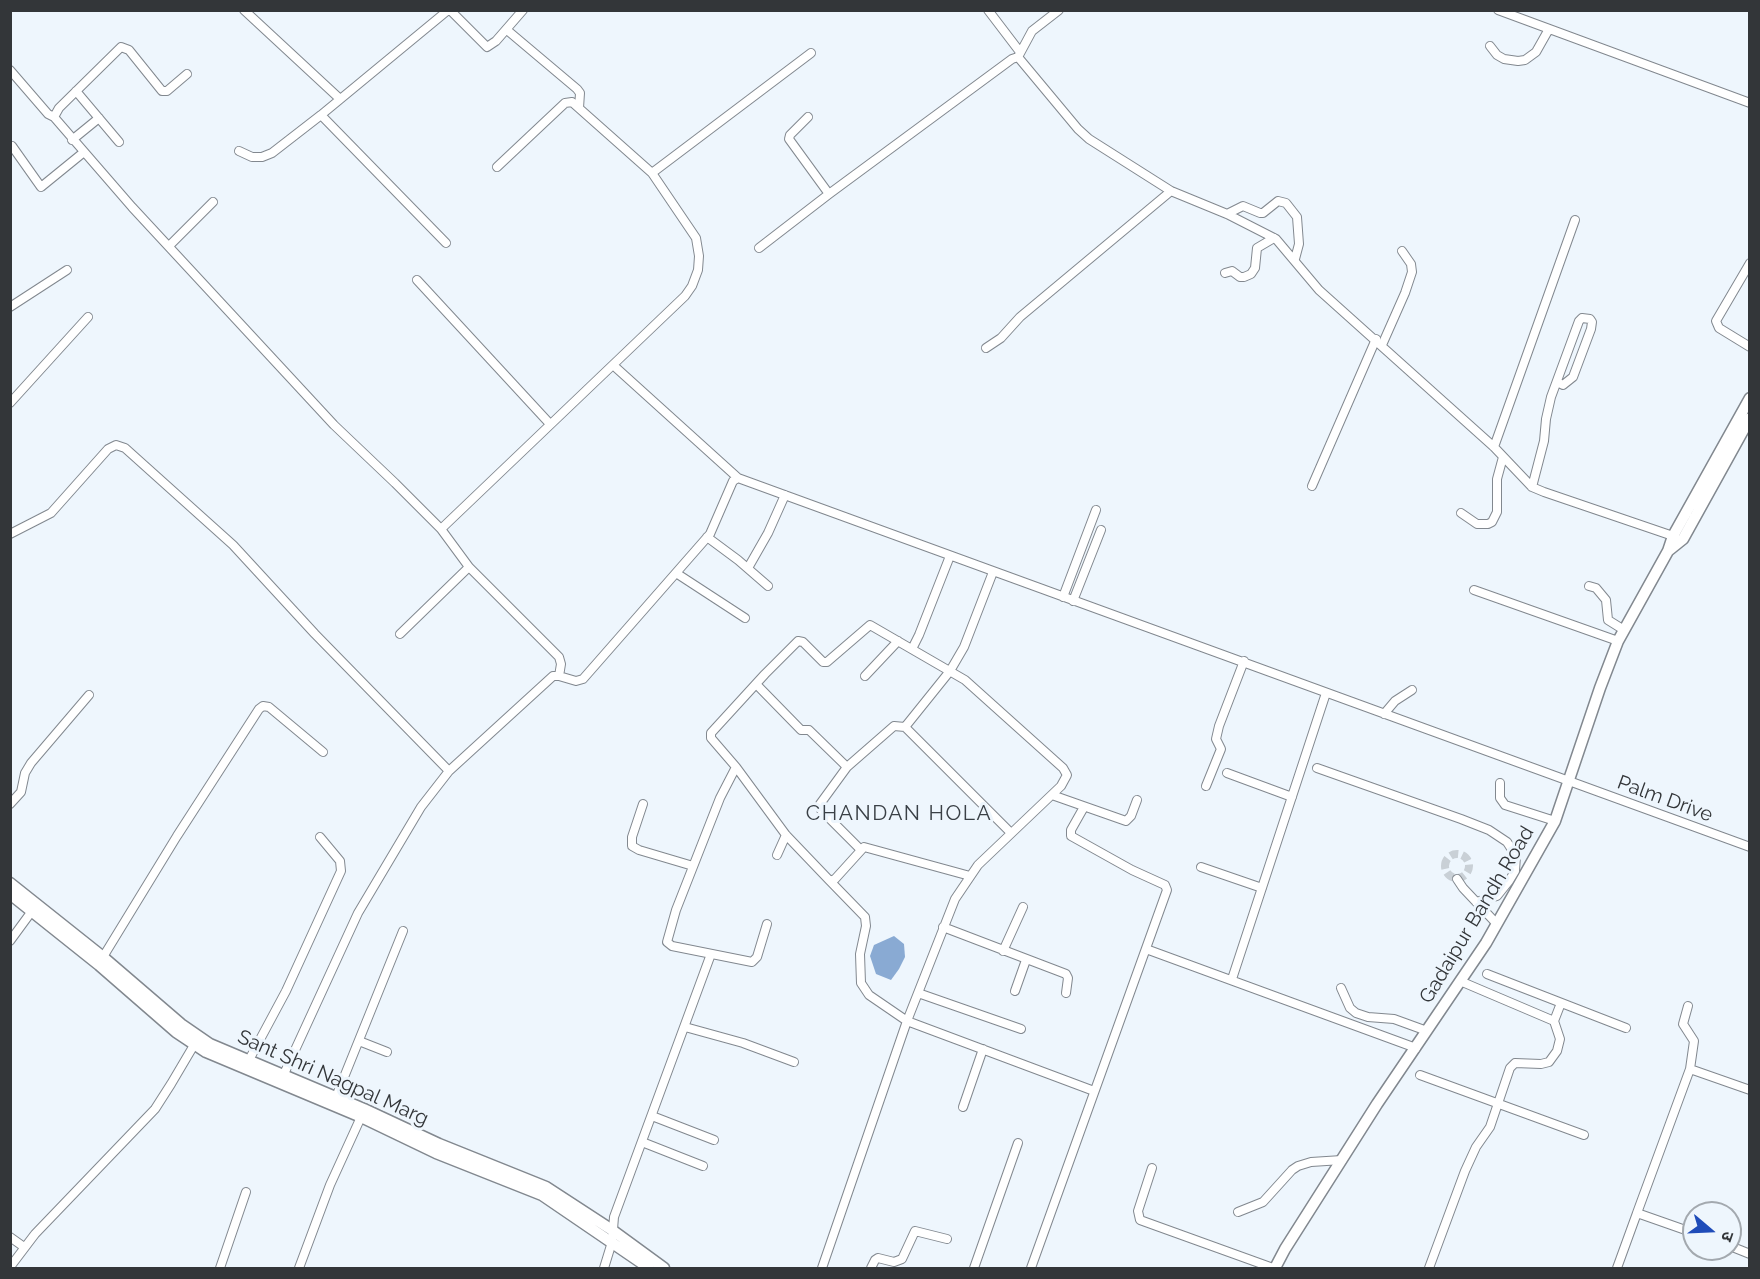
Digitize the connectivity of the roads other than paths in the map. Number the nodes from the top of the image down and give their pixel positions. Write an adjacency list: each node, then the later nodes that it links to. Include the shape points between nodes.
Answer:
1 (244, 10): 14 (street)
2 (523, 10): 7 (street)
3 (988, 10): 10 (street)
4 (1059, 10): 10 (street, via 1032,31)
5 (1498, 10): 6 (street)
6 (1550, 29): 8 (street, via 1533,55 1518,62 1497,56); 15 (street)
7 (507, 30): 14 (street, via 491,46 483,45 447,11); 16 (street, via 577,89)
8 (1490, 46)
9 (812, 53): 27 (street)
10 (1019, 55): 28 (street, via 1084,135); 29 (street)
11 (10, 70): 18 (street)
12 (187, 74): 13 (street, via 162,91 129,50 121,47)
13 (76, 91): 18 (street); 20 (street)
14 (340, 99): 17 (street)
15 (1749, 104)
16 (579, 108): 26 (street, via 566,102); 27 (street)
17 (321, 115): 24 (street, via 268,155 249,157); 34 (street)
18 (54, 117): 21 (street)
19 (808, 117): 29 (street, via 789,139)
20 (99, 118): 21 (street); 22 (street)
21 (72, 140): 25 (street)
22 (119, 142)
23 (12, 146): 25 (street, via 42,187)
24 (239, 151)
25 (84, 152): 35 (street)
26 (497, 166)
27 (652, 173): 48 (street, via 696,238 698,270 685,296)
28 (1172, 191): 31 (street); 47 (street)
29 (829, 194): 36 (street)
30 (213, 202): 35 (street)
31 (1227, 214): 33 (street); 38 (street, via 1243,206 1263,213 1278,201 1286,203 1297,217 1299,244)
32 (1575, 220): 54 (street)
33 (1274, 238): 38 (street); 41 (street, via 1257,248 1251,274 1244,278 1232,271)
34 (446, 243)
35 (169, 246): 62 (street, via 334,425)
36 (759, 248)
37 (1402, 251): 45 (street, via 1412,272 1406,293)
38 (1295, 259): 45 (street, via 1319,290)
39 (1749, 263): 46 (street, via 1716,321 1719,328)
40 (67, 270): 43 (street)
41 (1225, 273)
42 (417, 280): 53 (street)
43 (10, 307)
44 (88, 317): 51 (street)
45 (1379, 342): 54 (street); 57 (street)
46 (1749, 347)
47 (986, 348)
48 (613, 364): 53 (street); 56 (street)
49 (1557, 382): 49 (street, via 1568,384 1573,377 1591,328 1590,319 1579,321); 58 (street, via 1548,405)
50 (1749, 398): 65 (main road, Gadaipur Bandh Road)
51 (10, 403)
52 (1749, 418): 67 (main road, via 1683,539)
53 (550, 424): 62 (street)
54 (1494, 447): 55 (street)
55 (1503, 457): 58 (street); 61 (street, via 1497,479 1497,512 1492,522 1477,524)
56 (738, 478): 59 (street, Palm Drive); 66 (street, via 733,481)
57 (1312, 486)
58 (1532, 487): 65 (street)
59 (785, 495): 68 (street, Palm Drive); 70 (street)
60 (1096, 510): 76 (street)
61 (1461, 513)
62 (441, 529): 69 (street)
63 (1101, 531): 77 (street)
64 (10, 534): 98 (street, via 51,513 108,449 116,445 125,448 244,556)
65 (1673, 536): 67 (main road, Gadaipur Bandh Road)
66 (707, 537): 70 (street); 72 (street)
67 (1668, 551): 79 (main road, Gadaipur Bandh Road)
68 (950, 556): 71 (street, Palm Drive); 83 (street)
69 (469, 567): 80 (street); 86 (street, via 559,657)
70 (748, 568): 73 (street)
71 (993, 572): 76 (street, Palm Drive); 85 (street, via 964,647)
72 (676, 573): 78 (street); 86 (street, via 583,679)
73 (768, 586)
74 (1589, 586): 79 (street, via 1606,600 1608,620)
75 (1474, 590): 82 (street)
76 (1063, 597): 77 (street, Palm Drive)
77 (1073, 601): 84 (street, Palm Drive)
78 (745, 618)
79 (1624, 630): 82 (main road, Gadaipur Bandh Road)
80 (400, 634)
81 (898, 641): 83 (street); 87 (street); 88 (street, via 869,624 826,663 798,641)
82 (1618, 641): 100 (main road, Gadaipur Bandh Road)
83 (912, 649): 85 (street)
84 (1244, 662): 90 (street, Palm Drive); 102 (street, via 1219,726 1216,739 1221,749)
85 (950, 671): 93 (street); 103 (street, via 968,682 1066,771 1064,783)
86 (559, 676): 98 (street, via 553,676)
87 (865, 676)
88 (756, 684): 95 (street, via 710,735); 96 (street, via 801,730 809,730)
89 (1412, 690): 92 (street, via 1395,700)
90 (1326, 693): 92 (street, Palm Drive); 104 (street)
91 (89, 695): 106 (street, via 31,763 21,792)
92 (1384, 714): 100 (street, Palm Drive)
93 (905, 727): 96 (street, via 894,726); 110 (street)
94 (323, 752): 135 (street, via 269,707 259,709)
95 (736, 767): 111 (street); 116 (street)
96 (847, 767): 114 (street, via 822,799 820,810)
97 (1317, 768): 124 (street, via 1461,819 1507,842 1515,856 1515,871 1497,896)
98 (449, 771): 160 (street, via 421,807 358,913)
99 (1227, 773): 104 (street)
100 (1569, 781): 109 (main road, Gadaipur Bandh Road); 113 (street, Palm Drive)
101 (1500, 783): 109 (street, via 1500,798 1505,805)
102 (1206, 786)
103 (1052, 795): 108 (street); 110 (street)
104 (1292, 797): 122 (street)
105 (1137, 800): 108 (street, via 1126,821)
106 (10, 804)
107 (643, 804): 116 (street, via 632,846)
108 (1084, 807): 132 (street, via 1071,836 1167,887)
109 (1555, 821): 128 (main road, Gadaipur Bandh Road)
110 (1011, 833): 118 (street)
111 (786, 835): 115 (street); 120 (street)
112 (320, 837): 157 (street, via 340,861 341,871 286,991)
113 (1749, 847)
114 (860, 849): 118 (street, via 868,847); 120 (street, via 836,879)
115 (777, 855)
116 (693, 866): 134 (street, via 667,942)
117 (1201, 867): 122 (street)
118 (970, 876): 129 (street)
119 (1457, 879): 124 (street)
120 (830, 881): 146 (street, via 865,917 860,954 862,987)
121 (10, 883): 135 (main road, Sant Shri Nagpal Marg)
122 (1262, 888): 138 (street)
123 (10, 894): 126 (main road, Sant Shri Nagpal Marg)
124 (1476, 902): 128 (street)
125 (1023, 907): 133 (street)
126 (32, 911): 131 (street); 152 (main road, Sant Shri Nagpal Marg)
127 (767, 924): 134 (street, via 752,962)
128 (1497, 924): 139 (main road, Gadaipur Bandh Road)
129 (943, 927): 133 (street); 142 (street)
130 (403, 931): 153 (street)
131 (10, 940)
132 (1146, 949): 138 (street); 163 (street)
133 (1003, 951): 136 (street)
134 (711, 954): 148 (street)
135 (104, 957): 152 (main road, Sant Shri Nagpal Marg)
136 (1026, 960): 141 (street); 143 (street, via 1066,974)
137 (1487, 974): 144 (street)
138 (1232, 979): 154 (street)
139 (1460, 981): 147 (street); 151 (main road, Gadaipur Bandh Road)
140 (1341, 988): 151 (street, via 1356,1013 1394,1019)
141 (1015, 991)
142 (918, 993): 146 (street); 150 (street)
143 (1066, 993)
144 (1561, 1003): 147 (street); 149 (street)
145 (1688, 1006): 159 (street, via 1683,1024 1694,1041)
146 (907, 1020): 155 (street); 190 (street)
147 (1554, 1021): 165 (street, via 1560,1039 1553,1058 1545,1064 1515,1063)
148 (685, 1027): 158 (street); 167 (street)
149 (1626, 1028)
150 (1021, 1029)
151 (1427, 1030): 154 (main road, Gadaipur Bandh Road)
152 (196, 1041): 157 (main road, Sant Shri Nagpal Marg); 168 (main road, Sant Shri Nagpal Marg, via 219,1058); 183 (street, via 155,1109)
153 (359, 1041): 156 (street); 164 (street)
154 (1416, 1048): 173 (main road, Gadaipur Bandh Road)
155 (983, 1049): 163 (street); 166 (street)
156 (387, 1052)
157 (249, 1060): 160 (main road, Sant Shri Nagpal Marg)
158 (794, 1062)
159 (1690, 1069): 162 (street); 178 (street)
160 (284, 1074): 164 (main road, Sant Shri Nagpal Marg)
161 (1420, 1075): 165 (street)
162 (1749, 1090)
163 (1094, 1091): 193 (street)
164 (336, 1097): 180 (main road, Sant Shri Nagpal Marg, via 546,1187)
165 (1498, 1104): 169 (street); 195 (street, via 1487,1133 1476,1147)
166 (963, 1107)
167 (652, 1116): 170 (street); 171 (street)
168 (361, 1118): 180 (main road, Sant Shri Nagpal Marg, via 542,1195); 186 (street, via 330,1185)
169 (1584, 1135)
170 (714, 1140)
171 (642, 1142): 174 (street); 180 (street, via 618,1206)
172 (1018, 1143): 192 (street)
173 (1342, 1160): 177 (street, via 1298,1166 1263,1202); 194 (main road, Gadaipur Bandh Road)
174 (702, 1166)
175 (1152, 1168): 194 (street, via 1138,1212 1140,1220)
176 (246, 1192): 185 (street)
177 (1238, 1212)
178 (1637, 1213): 179 (street); 196 (street)
179 (1682, 1229)
180 (612, 1236): 187 (street); 188 (main road, Sant Shri Nagpal Marg); 189 (main road, Sant Shri Nagpal Marg)
181 (10, 1237): 183 (street)
182 (947, 1239): 191 (street, via 915,1231 900,1260 878,1258)
183 (24, 1247): 184 (street)
184 (10, 1267)
185 (220, 1269)
186 (299, 1269)
187 (604, 1269)
188 (649, 1269)
189 (664, 1269)
190 (822, 1269)
191 (871, 1269)
192 (974, 1269)
193 (1031, 1269)
194 (1274, 1269)
195 (1429, 1269)
196 (1617, 1269)

